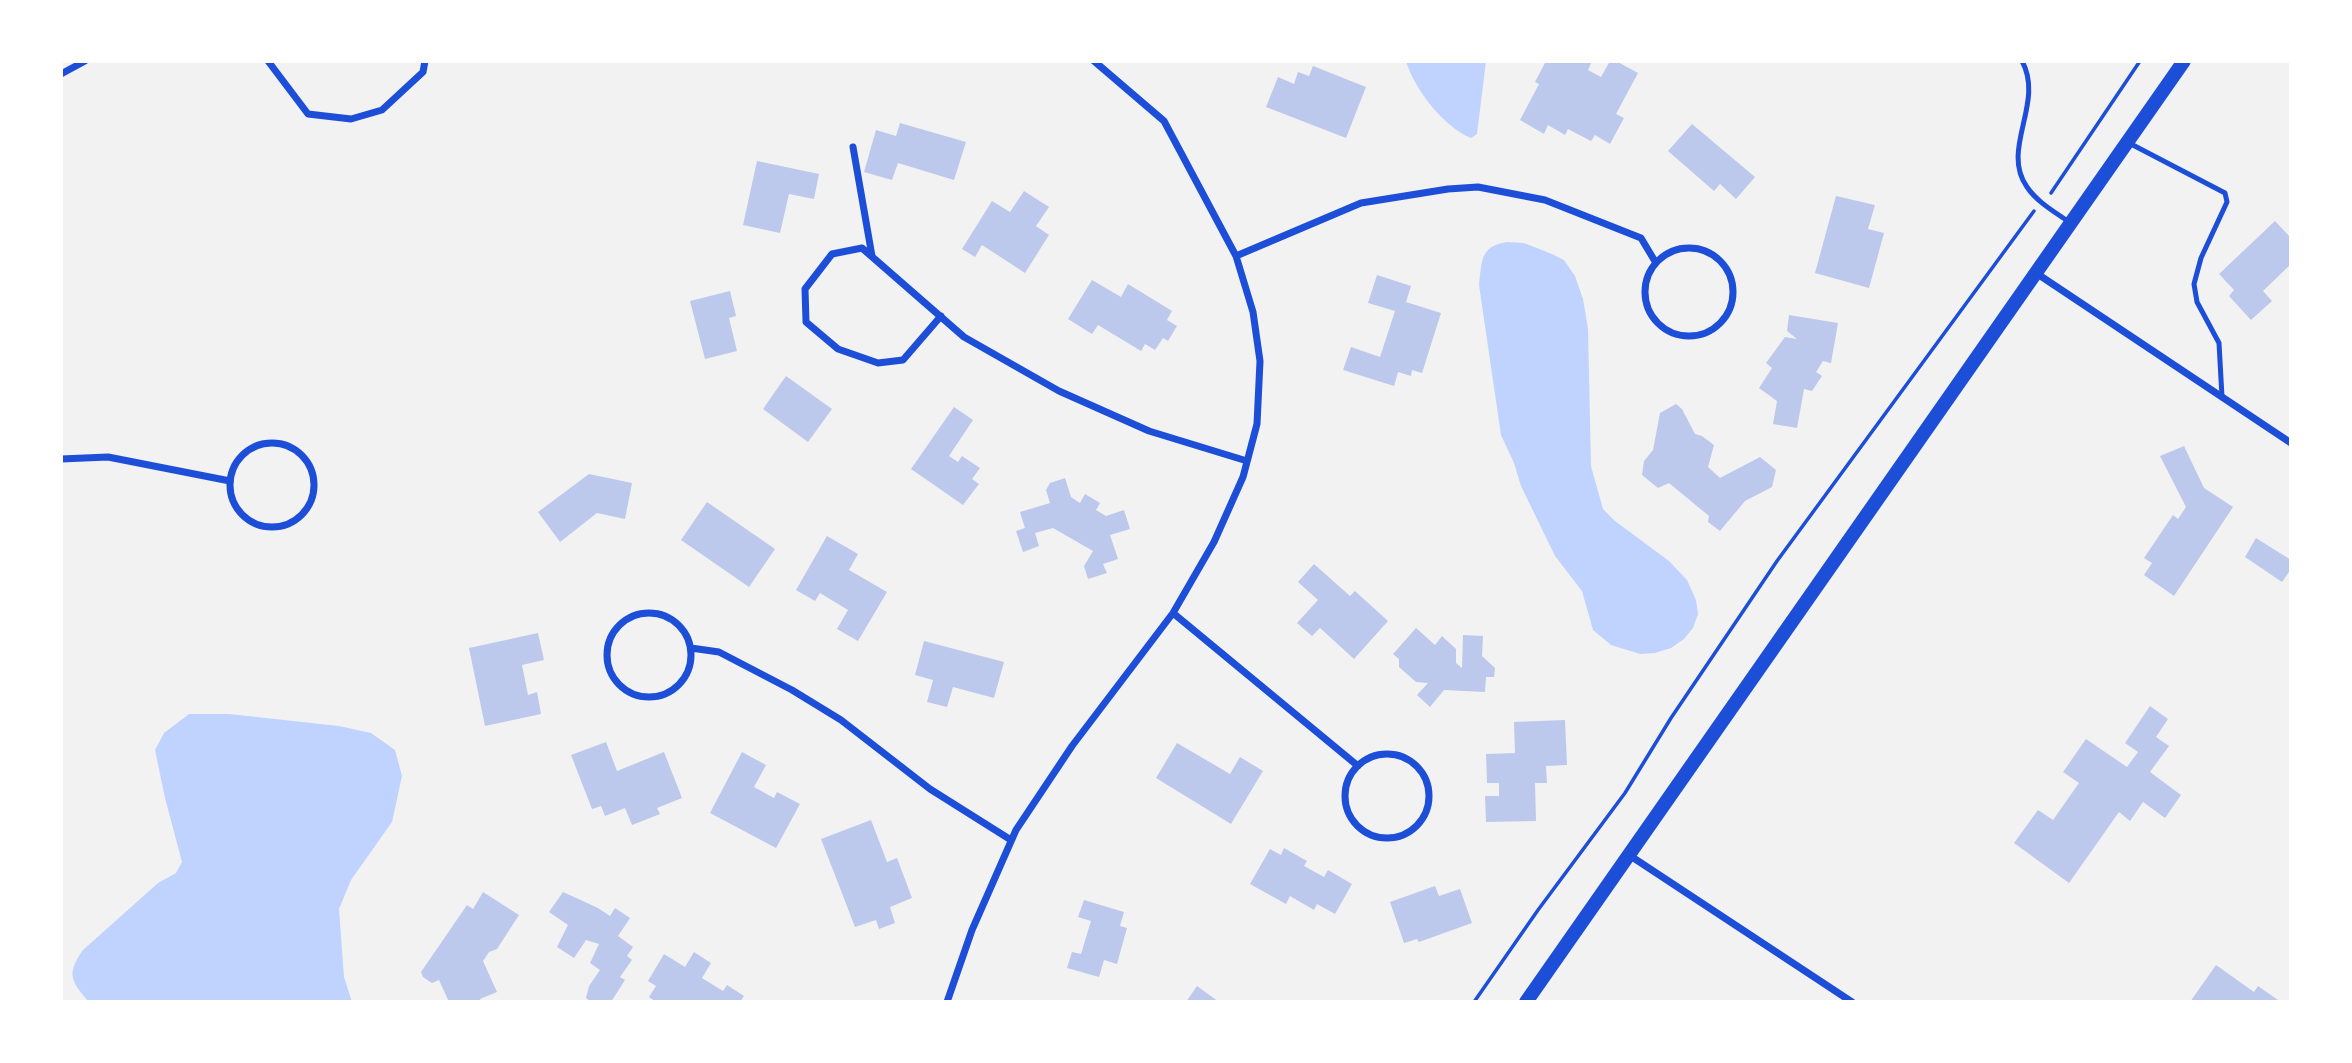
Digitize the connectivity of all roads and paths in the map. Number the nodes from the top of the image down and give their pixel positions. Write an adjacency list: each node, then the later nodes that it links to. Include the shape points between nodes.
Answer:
1 (85, 61): 8 (street)
2 (268, 61): 3 (street, via 308,114 351,119 382,110 423,72)
3 (425, 61)
4 (1094, 61): 14 (street, via 1164,121)
5 (2022, 61): 12 (lane, via 2030,89 2018,167 2026,187)
6 (2140, 61): 12 (path)
7 (2184, 61): 10 (main road)
8 (74, 64): 9 (street)
9 (61, 74)
10 (2127, 142): 13 (main road); 19 (lane, via 2225,193 2227,202 2194,284 2197,302 2219,343)
11 (853, 146): 15 (street)
12 (2041, 202): 13 (lane); 30 (path, via 1777,561 1625,793)
13 (2071, 223): 17 (main road)
14 (1236, 256): 16 (street, via 1361,203 1478,187 1545,200 1641,239); 22 (street, via 1253,312 1260,361 1257,424)
15 (872, 257): 18 (street); 18 (street, via 862,248 832,254 805,289 806,322 838,349 878,363 903,360)
16 (1656, 263): 16 (street, via 1682,248 1712,253 1731,276 1734,291 1724,319 1701,334 1689,336 1665,329 1649,310 1646,298 1649,274)
17 (2036, 273): 19 (street); 28 (main road)
18 (940, 316): 22 (street, via 964,337 1059,391 1149,431)
19 (2222, 397): 20 (street)
20 (2291, 443)
21 (61, 460): 23 (street, via 108,457)
22 (1248, 461): 24 (street, via 1214,542)
23 (230, 481): 23 (street, via 236,509 259,526 273,528 300,517 314,492 314,478 302,455 278,443 251,448 233,468)
24 (1173, 613): 26 (street); 27 (street, via 1072,746)
25 (691, 648): 25 (street, via 678,623 652,612 625,620 614,630 606,657 616,682 626,691 653,697 678,686 691,662); 27 (street, via 719,652 792,690 841,720 930,789)
26 (1357, 766): 26 (street, via 1383,754 1398,755 1416,765 1427,783 1429,798 1418,824 1395,837 1369,834 1358,826 1346,803 1346,789)
27 (1012, 841): 29 (street, via 972,930)
28 (1629, 855): 31 (main road); 32 (street)
29 (947, 1002)
30 (1474, 1002)
31 (1526, 1002)
32 (1852, 1002)

